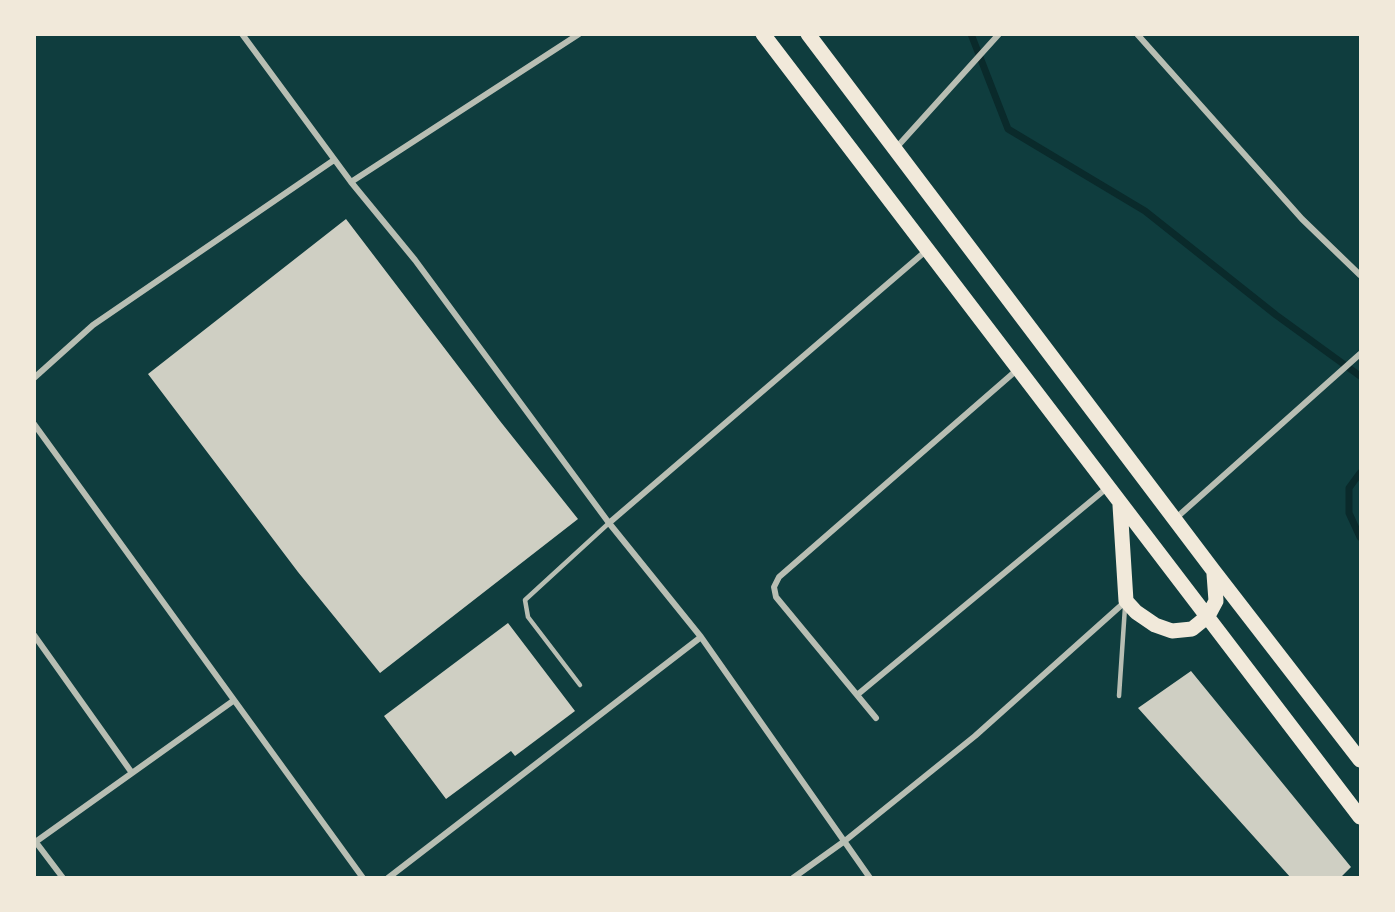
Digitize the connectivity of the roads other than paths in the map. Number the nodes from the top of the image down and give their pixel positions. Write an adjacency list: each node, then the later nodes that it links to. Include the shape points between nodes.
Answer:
1 (242, 34): 8 (street)
2 (579, 34): 9 (street)
3 (763, 34): 10 (main road)
4 (808, 34): 7 (main road)
5 (999, 34): 7 (street)
6 (1137, 34): 11 (street, via 1302,219)
7 (896, 149): 18 (main road)
8 (334, 160): 9 (street); 14 (street, via 93,326)
9 (351, 182): 19 (street, via 416,260)
10 (927, 250): 13 (main road); 19 (street)
11 (1360, 275)
12 (1359, 355): 18 (street)
13 (1018, 369): 16 (main road); 26 (street, via 779,577 774,587 776,597)
14 (34, 378)
15 (34, 424): 28 (street)
16 (1108, 487): 17 (main road); 26 (street)
17 (1120, 505): 21 (main road); 22 (main road)
18 (1176, 519): 20 (main road)
19 (609, 523): 24 (street); 25 (lane, via 525,600 528,617)
20 (1213, 570): 22 (main road, via 1216,601); 30 (main road)
21 (1125, 601): 22 (main road, via 1155,625 1172,631 1192,629); 27 (lane); 33 (street, via 975,736)
22 (1208, 616): 32 (main road)
23 (34, 635): 31 (street)
24 (701, 637): 33 (street); 37 (street)
25 (579, 685)
26 (857, 695): 29 (street)
27 (1119, 696)
28 (233, 701): 31 (street); 36 (street)
29 (876, 718)
30 (1360, 760)
31 (132, 773): 34 (street)
32 (1360, 817)
33 (846, 840): 38 (street); 39 (street)
34 (35, 842): 35 (street)
35 (63, 878)
36 (363, 878)
37 (388, 878)
38 (793, 878)
39 (870, 878)

